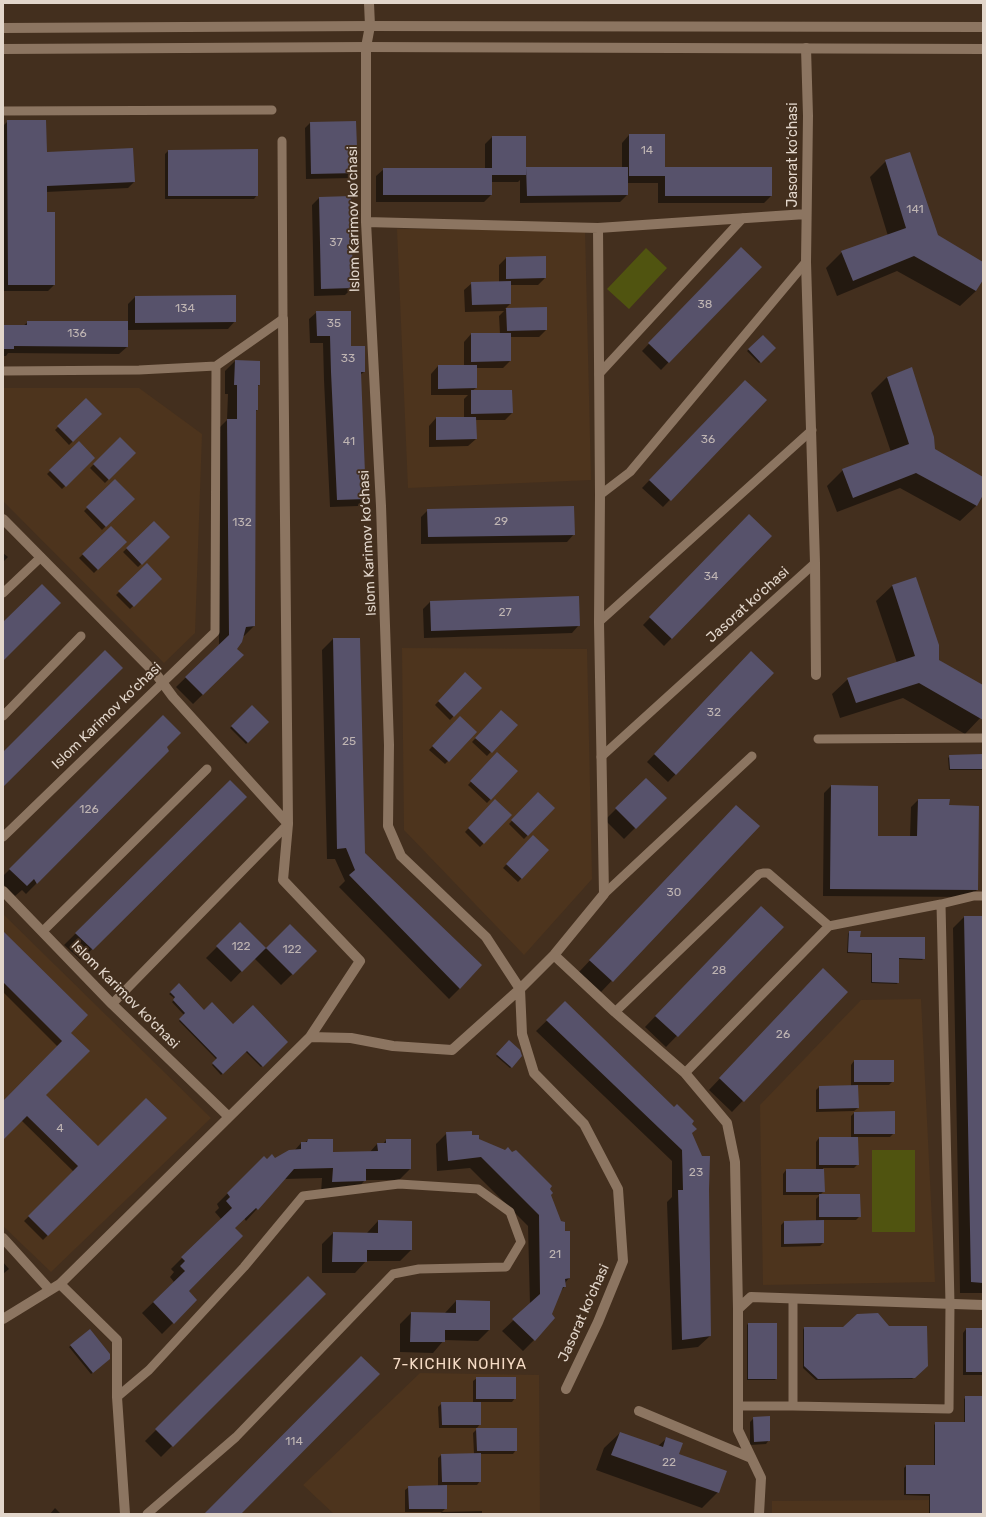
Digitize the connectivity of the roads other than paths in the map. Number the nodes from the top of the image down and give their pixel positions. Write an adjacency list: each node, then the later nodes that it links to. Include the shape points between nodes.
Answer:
1 (369, 3): 2 (street, Islom Karimov ko‘chasi)
2 (370, 26): 3 (street); 4 (street); 5 (street, Islom Karimov ko‘chasi)
3 (3, 28)
4 (983, 28)
5 (366, 47): 6 (street); 7 (street); 14 (street, Islom Karimov ko‘chasi)
6 (806, 48): 8 (street); 12 (street, Jasorat ko‘chasi)
7 (3, 49)
8 (983, 49)
9 (272, 110): 10 (lane)
10 (3, 111)
11 (282, 142): 17 (lane)
12 (806, 214): 13 (street); 16 (street, Jasorat ko‘chasi)
13 (743, 218): 15 (street); 20 (lane)
14 (366, 222): 15 (street); 46 (street, Islom Karimov ko‘chasi, via 381,506 389,745 388,826 401,856 486,937)
15 (598, 228): 20 (street)
16 (806, 262): 21 (street, Jasorat ko‘chasi); 22 (lane, via 630,472)
17 (283, 319): 18 (lane); 37 (street)
18 (216, 366): 19 (lane, via 139,370); 30 (lane, Islom Karimov ko‘chasi, via 215,632)
19 (3, 371)
20 (599, 374): 22 (street)
21 (812, 430): 25 (street, Jasorat ko‘chasi); 27 (lane)
22 (600, 495): 27 (street)
23 (3, 519): 24 (street)
24 (41, 557): 26 (lane); 30 (street)
25 (815, 563): 29 (street); 35 (lane, Jasorat ko‘chasi)
26 (3, 593)
27 (599, 622): 35 (street)
28 (81, 636): 31 (lane)
29 (816, 675)
30 (162, 682): 37 (street); 38 (lane, Islom Karimov ko‘chasi)
31 (3, 716)
32 (983, 738): 33 (lane)
33 (818, 739)
34 (752, 756): 40 (lane)
35 (601, 757): 40 (street)
36 (206, 769): 44 (lane)
37 (288, 824): 47 (lane); 49 (street, via 283,880 360,961)
38 (3, 837)
39 (3, 891): 44 (street, Islom Karimov ko'chasi)
40 (604, 894): 45 (street)
41 (983, 896): 42 (lane)
42 (941, 904): 43 (lane); 56 (lane)
43 (829, 926): 48 (lane, via 768,874 759,874); 50 (lane)
44 (43, 931): 47 (street, Islom Karimov ko'chasi)
45 (554, 955): 46 (street); 48 (street)
46 (520, 989): 49 (street, via 452,1050 393,1046 351,1038); 60 (street, Jasorat ko‘chasi, via 522,1034 534,1073 584,1124 618,1189 623,1261)
47 (112, 1004): 51 (street, Islom Karimov ko'chasi)
48 (615, 1012): 50 (street)
49 (310, 1037): 51 (street)
50 (685, 1073): 58 (street, via 727,1123 735,1162)
51 (230, 1116): 53 (street)
52 (3, 1238): 54 (street)
53 (60, 1284): 54 (street); 61 (street, via 117,1340)
54 (50, 1290): 59 (street)
55 (793, 1299): 56 (street); 58 (street, via 751,1297); 63 (lane)
56 (950, 1304): 57 (street); 63 (lane, via 949,1409)
57 (983, 1305)
58 (738, 1309): 62 (street)
59 (3, 1319)
60 (566, 1389)
61 (117, 1397): 66 (street); 67 (lane, via 149,1370 238,1273 302,1196 399,1184 478,1189 510,1212 521,1242 506,1267 419,1269 393,1274 236,1437)
62 (738, 1406): 63 (lane); 65 (street, via 738,1430)
63 (793, 1406)
64 (639, 1411): 65 (street)
65 (751, 1458): 68 (street, via 761,1478)
66 (125, 1514)
67 (147, 1514)
68 (759, 1514)

